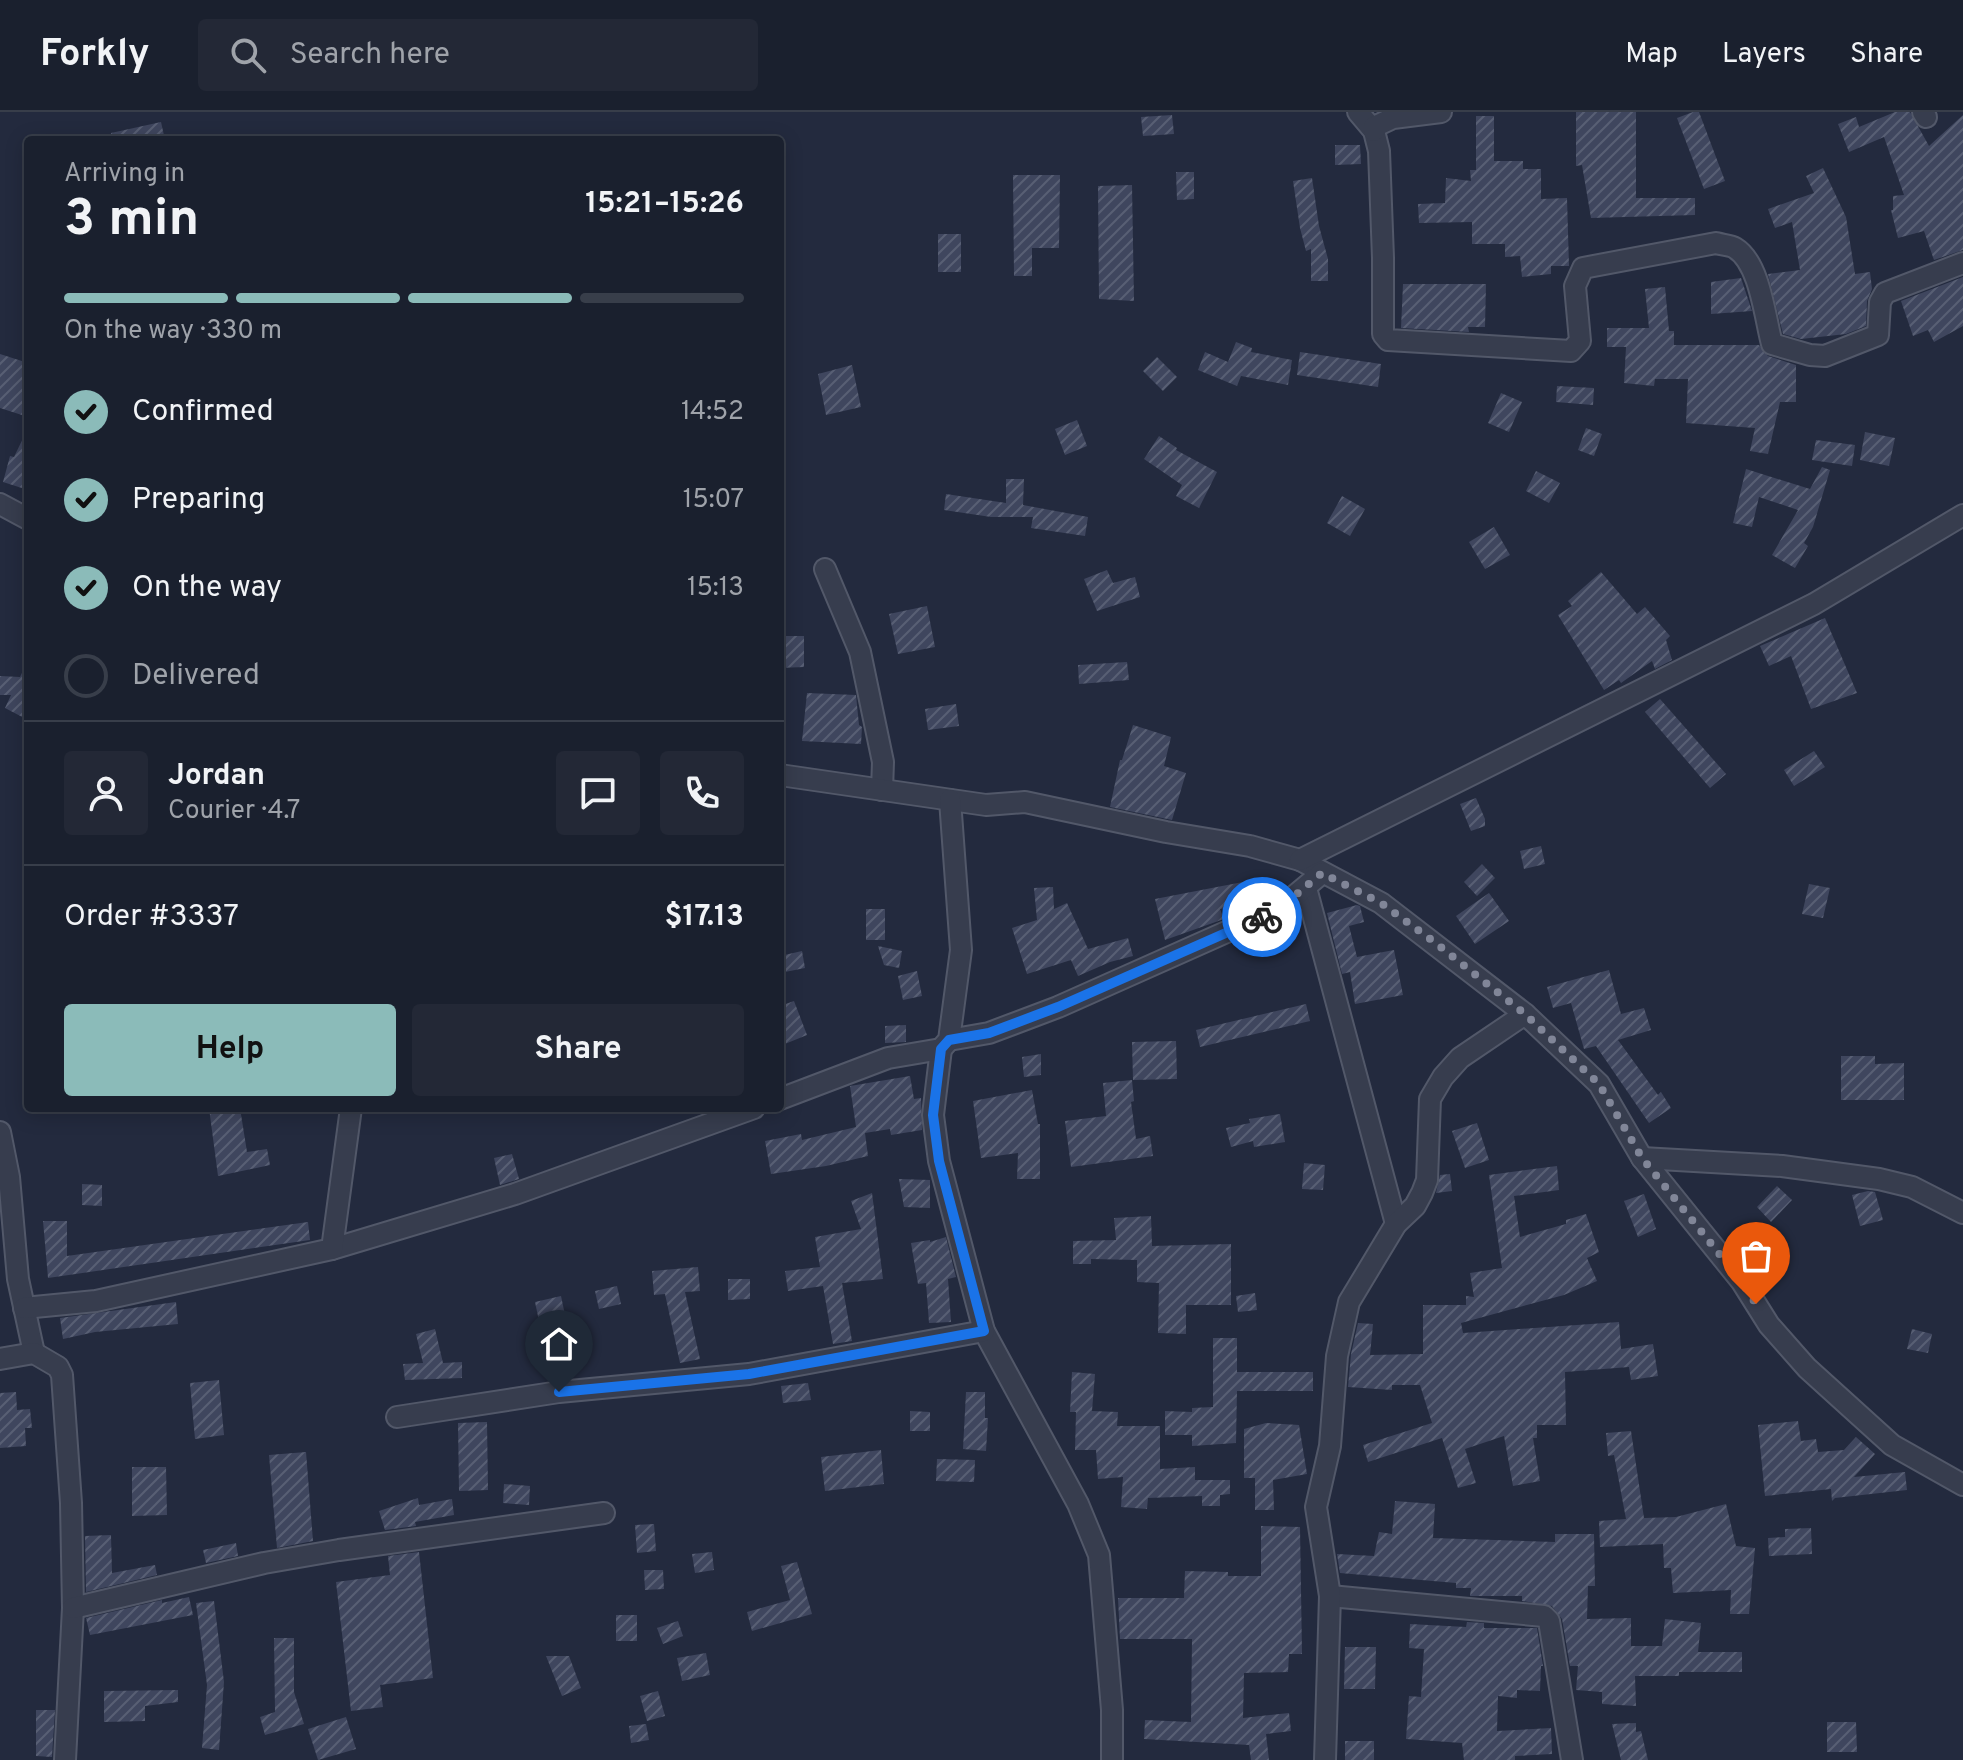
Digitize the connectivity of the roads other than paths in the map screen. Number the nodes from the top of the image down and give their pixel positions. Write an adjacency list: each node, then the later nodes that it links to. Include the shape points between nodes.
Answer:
1 (1358, 112): 3 (street)
2 (1441, 112): 3 (street, via 1393,118)
3 (1374, 131): 4 (street, via 1381,175 1383,334 1388,340 1571,351 1580,341 1575,286 1583,268 1716,243 1734,248 1754,271 1772,344 1825,356 1878,335 1885,293)
4 (1963, 263)
5 (0, 504): 7 (street)
6 (1963, 515): 12 (street, via 1814,604)
7 (24, 517)
8 (825, 569): 10 (street, via 860,652 883,762)
9 (784, 776): 10 (street)
10 (882, 790): 11 (street)
11 (950, 800): 12 (street, via 986,805 1025,802); 16 (street, via 961,950)
12 (1300, 860): 13 (street)
13 (1322, 873): 14 (street); 15 (street, via 1381,903)
14 (1306, 888): 16 (street, via 1280,908 1058,1007); 23 (street)
15 (1525, 1014): 21 (street, via 1599,1084); 23 (street, via 1460,1058 1443,1077 1430,1099 1427,1180 1415,1206)
16 (945, 1045): 17 (street, via 888,1058); 26 (street, via 933,1115 939,1161)
17 (784, 1097)
18 (350, 1112): 24 (street)
19 (743, 1112): 24 (street, via 515,1194)
20 (0, 1132): 25 (street)
21 (1642, 1158): 22 (street, via 1782,1166 1879,1179 1912,1187); 30 (street, via 1807,1368 1892,1445)
22 (1963, 1213)
23 (1396, 1224): 32 (street, via 1349,1302 1337,1356 1330,1446 1316,1507)
24 (332, 1249): 25 (street, via 96,1301)
25 (24, 1308): 27 (street)
26 (984, 1331): 29 (street, via 749,1374 559,1392); 35 (street, via 1078,1504 1099,1555)
27 (34, 1353): 28 (street); 33 (street, via 62,1375)
28 (0, 1359)
29 (397, 1417)
30 (1963, 1485)
31 (604, 1513): 33 (street, via 264,1563)
32 (1330, 1596): 36 (street); 37 (street, via 1544,1616)
33 (73, 1608): 34 (street)
34 (65, 1760)
35 (1112, 1760)
36 (1325, 1760)
37 (1572, 1760)

